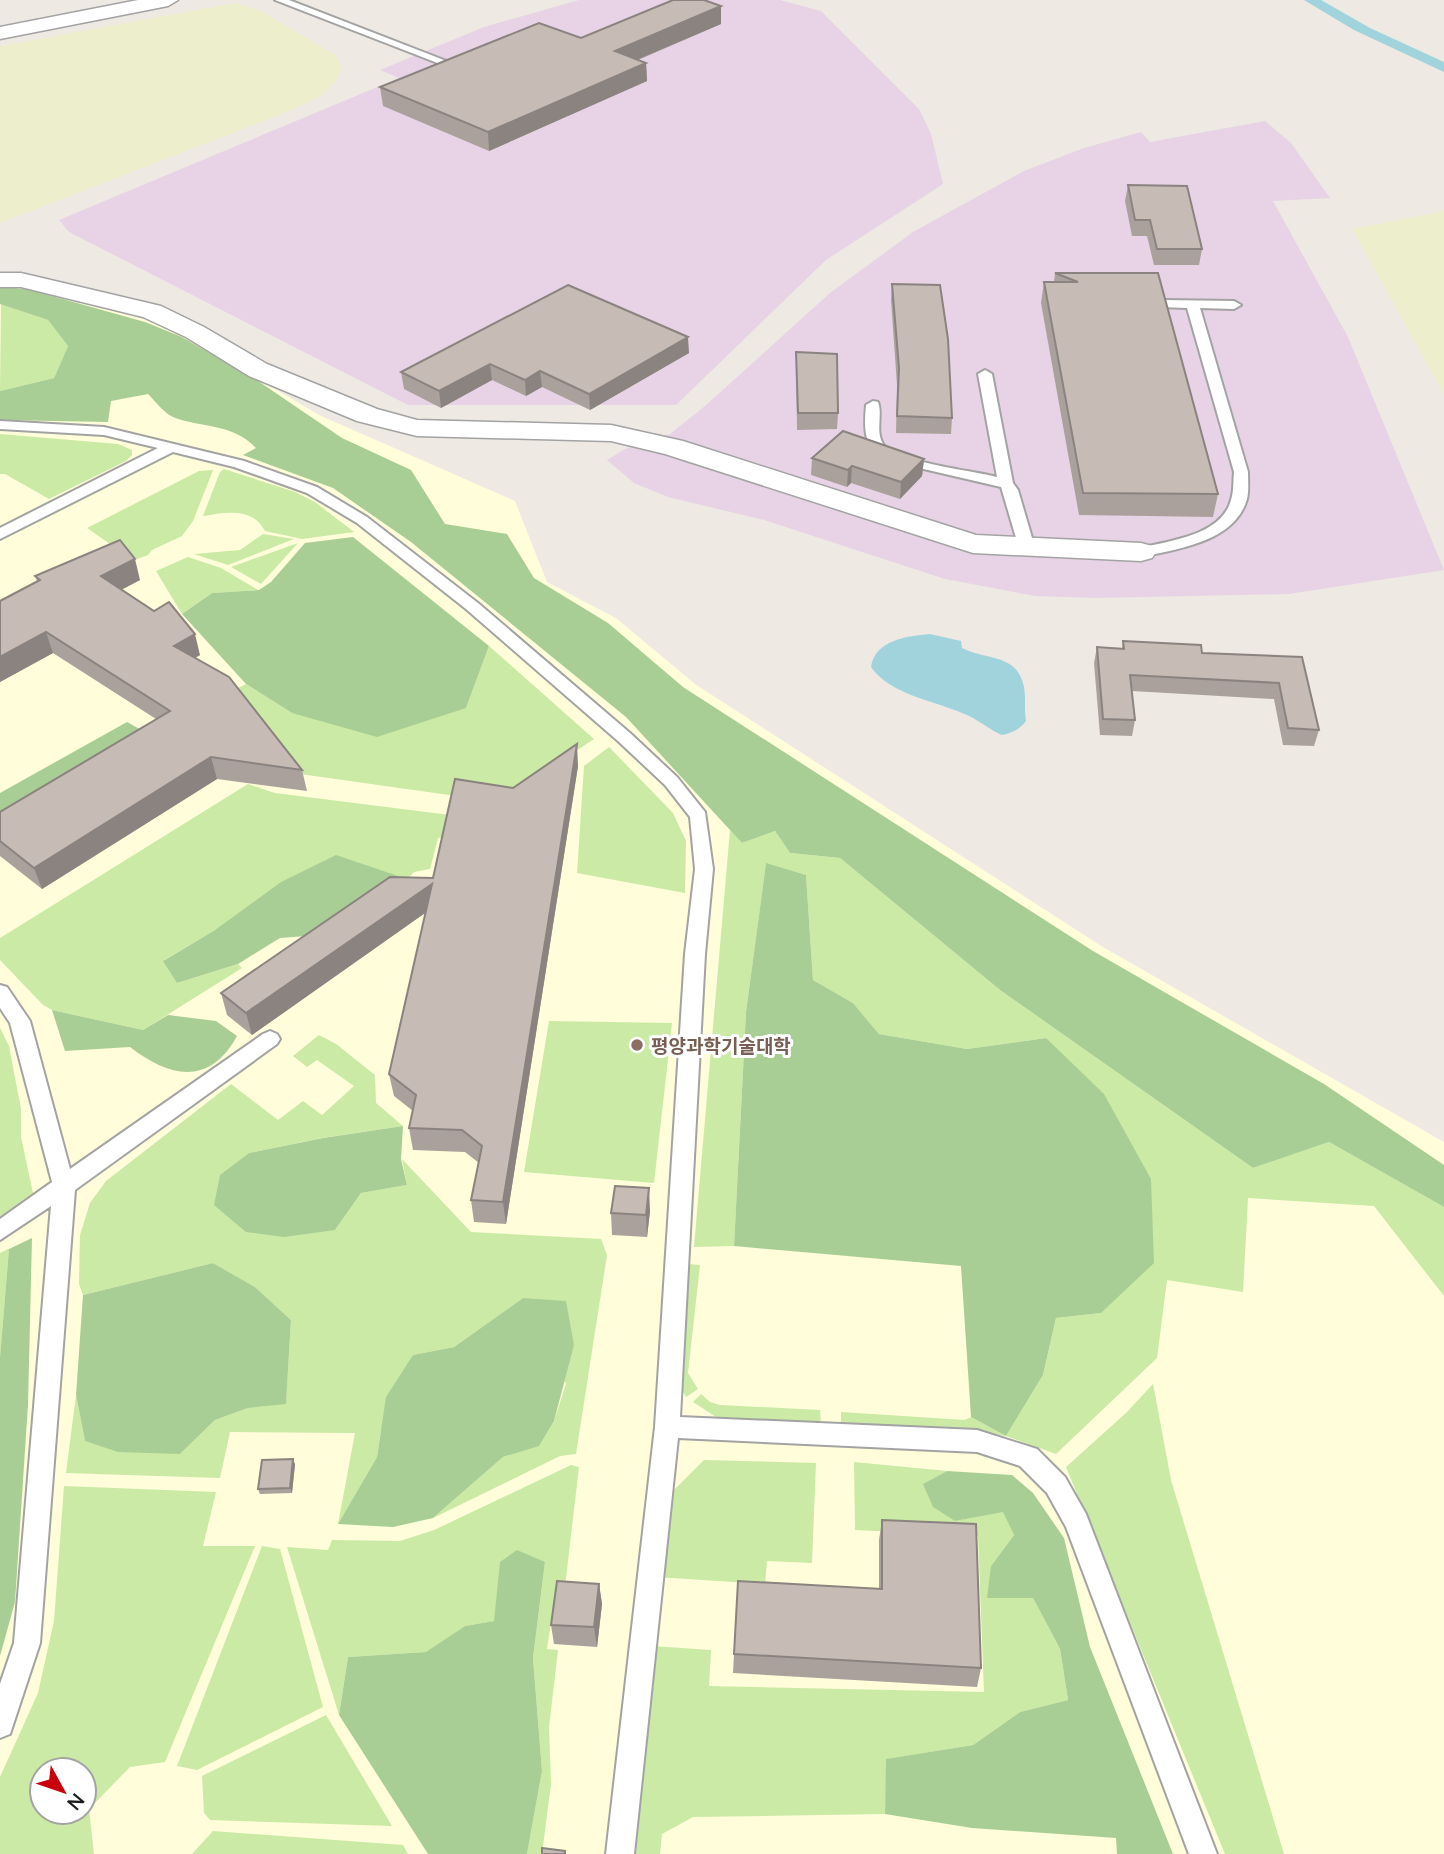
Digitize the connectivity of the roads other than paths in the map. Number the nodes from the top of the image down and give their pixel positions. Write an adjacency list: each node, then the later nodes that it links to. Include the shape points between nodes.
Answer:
1 (168, 0): 3 (street)
2 (280, 0): 4 (lane)
3 (0, 33)
4 (457, 67)
5 (0, 280): 15 (street, via 21,280 152,311 258,370 366,415 417,428 611,433 673,447 972,544)
6 (1164, 304): 7 (lane)
7 (1192, 304): 8 (lane); 16 (lane, via 1241,472 1240,500 1223,522 1188,543)
8 (1234, 305)
9 (985, 374): 13 (lane)
10 (873, 405): 13 (lane, via 871,434 881,451)
11 (0, 425): 12 (lane, via 104,431)
12 (172, 447): 14 (lane); 21 (lane, via 312,490 362,520 472,606 624,737 671,781 699,816 704,869)
13 (1006, 485): 15 (lane)
14 (0, 534)
15 (1027, 548): 16 (street)
16 (1140, 552)
17 (0, 992): 19 (lane, via 20,1021)
18 (270, 1039): 19 (lane)
19 (64, 1186): 20 (lane); 22 (lane, via 27,1643)
20 (0, 1231)
21 (667, 1427): 23 (lane); 24 (lane, via 977,1441 1028,1457 1056,1485 1077,1522)
22 (0, 1724)
23 (620, 1854)
24 (1203, 1854)

